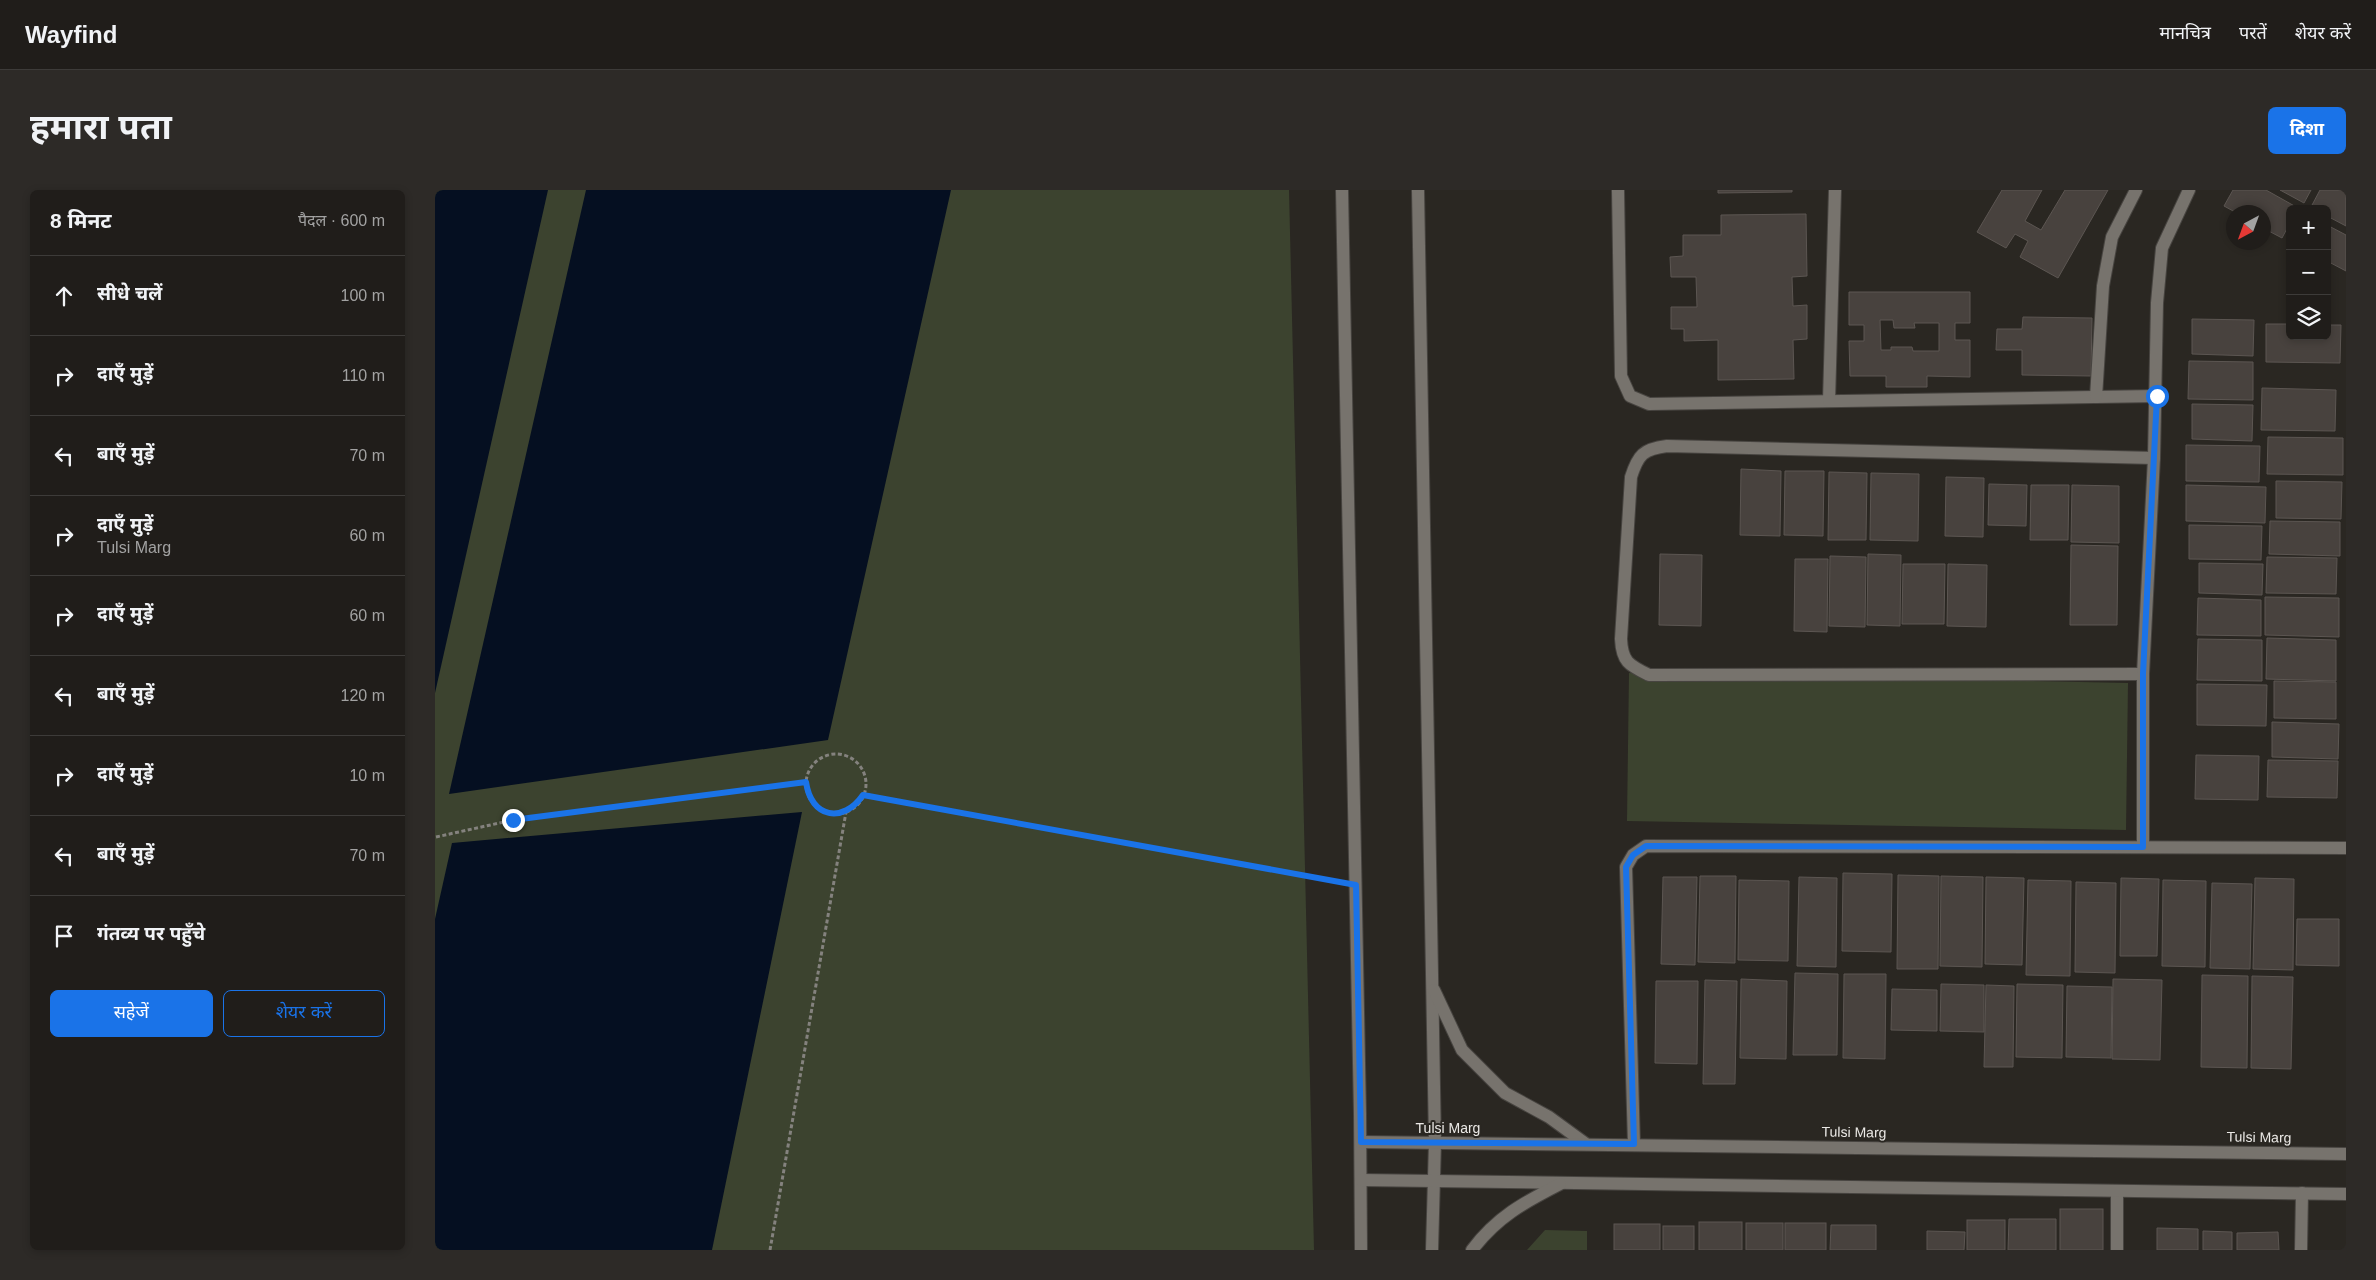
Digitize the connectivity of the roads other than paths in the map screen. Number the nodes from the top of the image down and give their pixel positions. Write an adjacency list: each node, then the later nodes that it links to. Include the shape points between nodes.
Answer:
1 (1342, 190): 15 (street)
2 (1418, 190): 14 (street)
3 (1617, 190): 9 (street, via 1621,376 1630,396 1649,404)
4 (1835, 190): 9 (street)
5 (2136, 190): 8 (street, via 2113,237 2103,286)
6 (2189, 190): 7 (street, via 2162,248 2157,302)
7 (2157, 396): 8 (street); 10 (street)
8 (2096, 397): 9 (street)
9 (1829, 401)
10 (2154, 458): 11 (street); 11 (street, via 1667,446 1649,449 1636,461 1631,477 1621,639 1622,655 1631,667 1649,675)
11 (2143, 674): 12 (street)
12 (2143, 847): 13 (street); 18 (street, via 1646,846 1633,855 1626,867)
13 (2346, 848)
14 (1432, 985): 16 (street); 17 (street, via 1462,1050 1505,1093 1549,1117)
15 (1361, 1142): 16 (street, Tulsi Marg); 20 (street)
16 (1435, 1142): 17 (street, Tulsi Marg); 21 (street)
17 (1586, 1144): 18 (street, Tulsi Marg)
18 (1634, 1144): 19 (street, Tulsi Marg)
19 (2346, 1154)
20 (1361, 1180): 21 (street); 26 (street)
21 (1434, 1182): 22 (street); 27 (street)
22 (1562, 1183): 23 (street); 28 (street, via 1514,1208 1487,1230)
23 (2117, 1191): 24 (street); 29 (street)
24 (2302, 1193): 25 (street); 30 (street)
25 (2346, 1194)
26 (1361, 1250)
27 (1432, 1250)
28 (1472, 1250)
29 (2117, 1250)
30 (2301, 1250)

